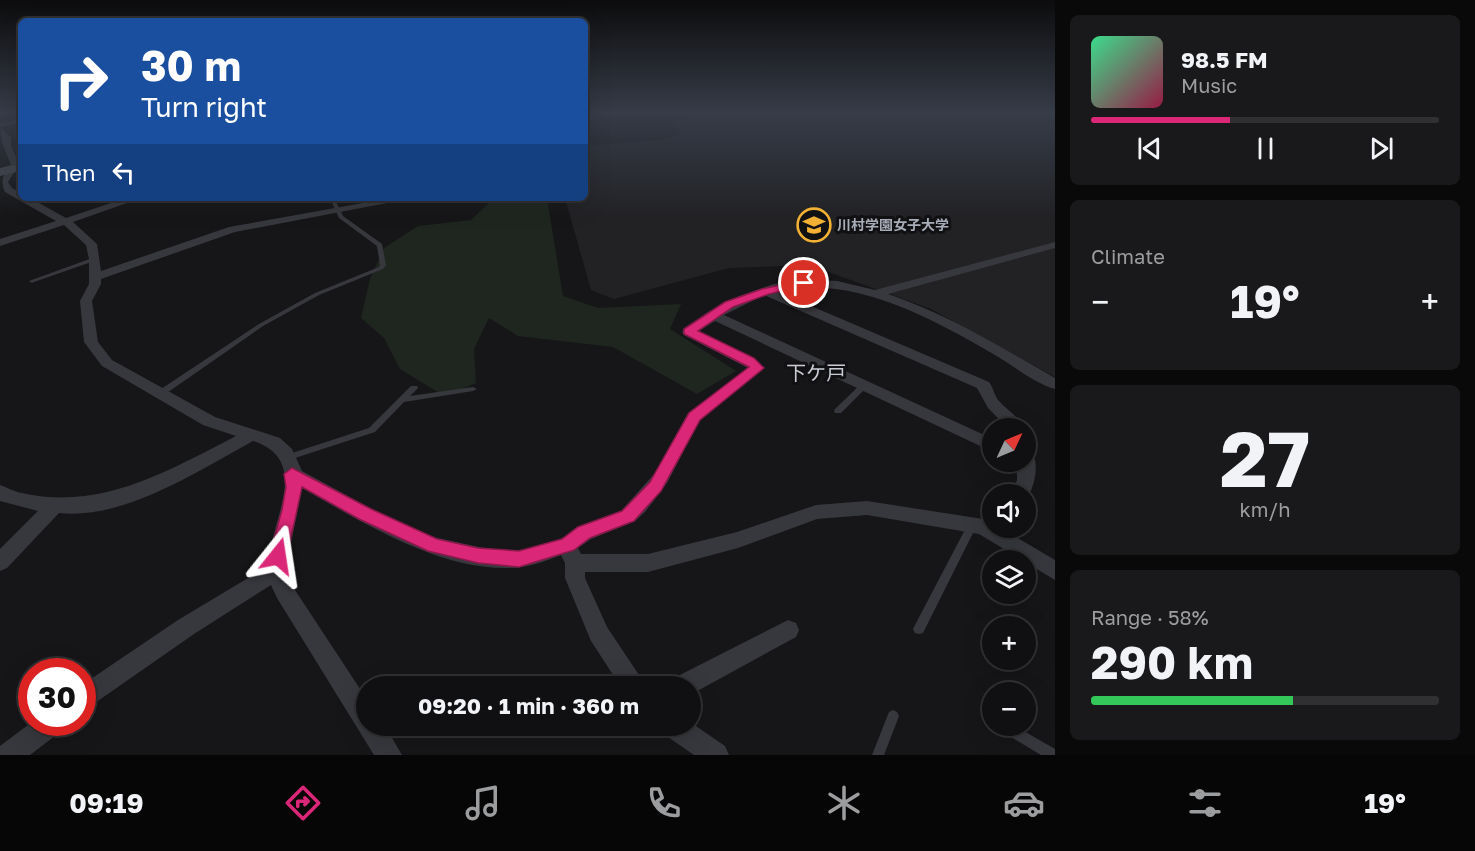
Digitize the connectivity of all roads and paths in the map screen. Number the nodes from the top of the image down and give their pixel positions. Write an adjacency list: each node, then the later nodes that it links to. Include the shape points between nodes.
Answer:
1 (8, 147): 2 (street)
2 (12, 167): 3 (street, via 3,182)
3 (4, 191): 4 (street)
4 (18, 198)
5 (24, 201): 9 (street)
6 (127, 201): 9 (street)
7 (369, 201): 8 (street)
8 (334, 203): 13 (street, via 233,229); 22 (lane, via 355,229 380,245 381,268 317,294)
9 (66, 222): 10 (street); 12 (street, via 91,244)
10 (0, 243)
11 (1055, 245): 16 (street)
12 (95, 259): 13 (street); 14 (lane)
13 (95, 277): 22 (street, via 86,301 91,342 106,363)
14 (32, 281)
15 (766, 291): 16 (street, via 804,283); 17 (street); 25 (street, via 984,385 987,399)
16 (875, 294): 18 (street, via 963,332)
17 (713, 315): 19 (street); 34 (street, via 689,332 757,368 694,417 661,478 638,507 628,516 584,532)
18 (1055, 384)
19 (864, 386): 24 (lane); 27 (street)
20 (414, 388): 23 (lane)
21 (473, 389): 23 (lane)
22 (161, 393): 26 (street, via 209,421)
23 (402, 400): 28 (lane, via 372,430)
24 (838, 411)
25 (1010, 418)
26 (251, 435): 28 (street, via 283,448); 30 (street, via 154,486 97,503)
27 (982, 441)
28 (290, 466): 34 (street, via 365,514 435,546 519,559); 37 (street, via 294,487)
29 (0, 492): 30 (street, via 10,498)
30 (53, 507): 35 (street)
31 (982, 525): 36 (street, via 867,508 816,512 738,540 648,563)
32 (982, 527): 39 (lane)
33 (1003, 538): 38 (street)
34 (567, 545): 36 (street)
35 (0, 562)
36 (575, 563): 41 (street, via 575,578 599,634)
37 (278, 570): 43 (street, via 186,627); 44 (street, via 284,591)
38 (1055, 571)
39 (919, 629)
40 (788, 630): 42 (street)
41 (628, 676)
42 (701, 676)
43 (96, 690)
44 (356, 704)
45 (893, 716): 53 (lane)
46 (34, 736): 50 (street)
47 (376, 736): 51 (street)
48 (688, 736): 52 (street)
49 (1020, 736): 54 (lane)
50 (9, 755)
51 (388, 755)
52 (716, 755)
53 (878, 755)
54 (1053, 755)

